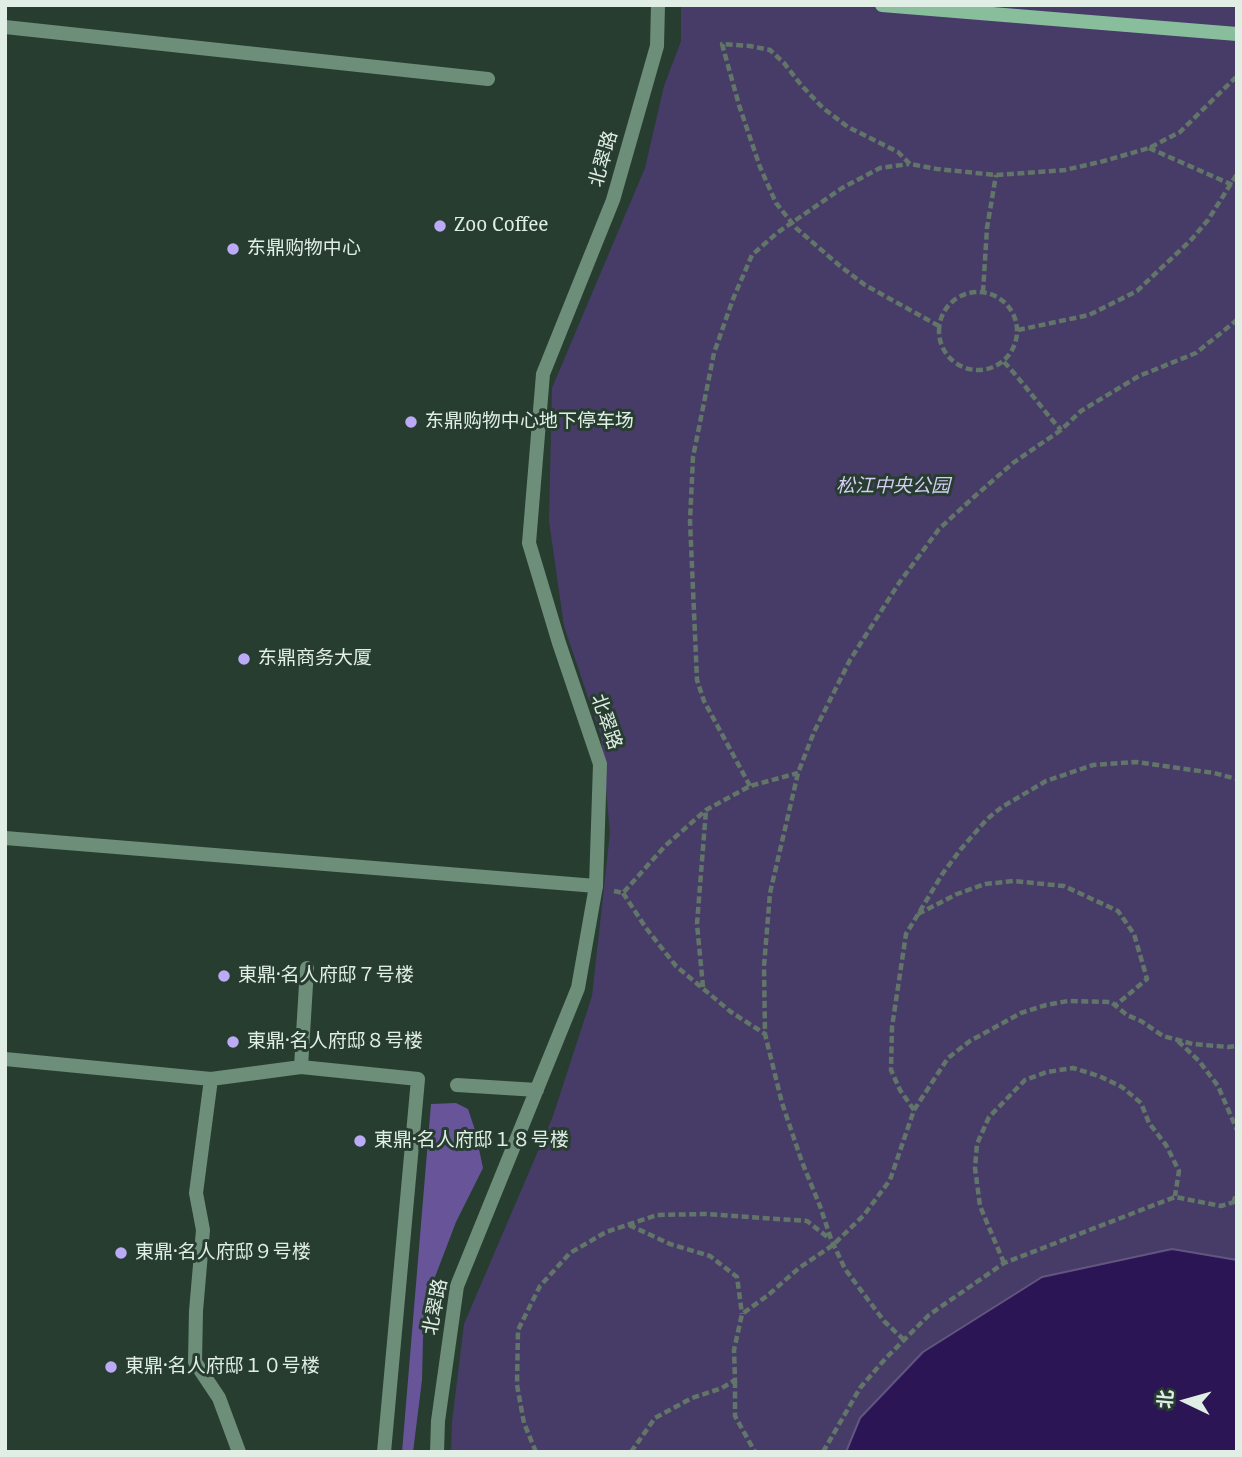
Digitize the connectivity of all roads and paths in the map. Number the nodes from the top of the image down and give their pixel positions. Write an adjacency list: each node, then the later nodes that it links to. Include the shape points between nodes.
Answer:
1 (657, 5): 23 (street, 北翠路, via 657,46 613,200 543,374 529,543 600,764)
2 (882, 5): 4 (main road)
3 (5, 27): 6 (street)
4 (1237, 34)
5 (1237, 78): 7 (path, via 1180,131)
6 (488, 79)
7 (1149, 148): 10 (path, via 1065,170); 11 (path)
8 (910, 164): 10 (path); 14 (path, via 898,152 848,127 823,108 770,50 722,44 760,167 776,203 796,228 865,285); 20 (path, via 880,168 842,188 752,255 713,353 691,482 697,680)
9 (1237, 174): 11 (path)
10 (996, 175): 12 (path)
11 (1234, 185): 15 (path, via 1191,240 1137,291 1090,315)
12 (983, 292): 14 (path, via 971,292 950,304); 15 (path, via 1011,309)
13 (1237, 320): 17 (path, via 1196,353 1139,376 1081,411)
14 (939, 326): 16 (path, via 944,352 966,369 992,369)
15 (1018, 330): 16 (path, via 1012,353)
16 (1004, 362): 17 (path)
17 (1061, 430): 18 (path, via 1013,463 939,529 850,660)
18 (798, 773): 20 (path); 29 (path, via 770,893)
19 (1237, 779): 25 (path, via 1136,762 1093,765 1046,781 987,819 943,873)
20 (750, 786): 21 (path)
21 (706, 810): 24 (path, via 665,846); 27 (path, via 697,924)
22 (5, 838): 23 (street)
23 (596, 887): 24 (path); 36 (street, 北翠路, via 578,988)
24 (623, 893): 27 (path, via 676,966)
25 (917, 915): 28 (path, via 985,884 1013,881 1064,886 1118,911 1134,934 1147,979); 37 (path, via 906,934 892,1027 891,1070)
26 (307, 968): 33 (street)
27 (703, 988): 29 (path)
28 (1115, 1005): 30 (path); 37 (path, via 1068,1001 1021,1013 948,1058)
29 (765, 1034): 43 (path, via 782,1103)
30 (1177, 1040): 31 (path); 38 (path, via 1218,1086)
31 (1237, 1046)
32 (5, 1059): 34 (street)
33 (302, 1067): 34 (street); 49 (street, via 418,1079)
34 (211, 1079): 48 (street, via 196,1194 203,1230 195,1362 219,1398)
35 (457, 1085): 36 (street)
36 (537, 1090): 50 (street, 北翠路, via 457,1286)
37 (914, 1110): 43 (path, via 890,1180 864,1215)
38 (1237, 1130)
39 (1237, 1192): 41 (path)
40 (1175, 1197): 41 (path, via 1221,1206); 44 (path); 44 (path, via 1179,1171 1141,1103 1122,1087 1073,1068 1025,1080 989,1117 977,1144 975,1168 981,1206)
41 (1235, 1202)
42 (628, 1224): 43 (path, via 657,1215 757,1216 807,1221); 45 (path, via 710,1256 737,1277); 51 (path, via 570,1253 540,1286 518,1330 516,1385)
43 (832, 1242): 45 (path); 46 (path, via 845,1269)
44 (1003, 1263): 46 (path, via 929,1315)
45 (741, 1314): 47 (path, via 734,1350)
46 (904, 1340): 54 (path, via 860,1388)
47 (735, 1380): 52 (path, via 656,1418); 53 (path, via 735,1416)
48 (239, 1452)
49 (384, 1452)
50 (437, 1452)
51 (536, 1452)
52 (631, 1452)
53 (755, 1452)
54 (823, 1452)

